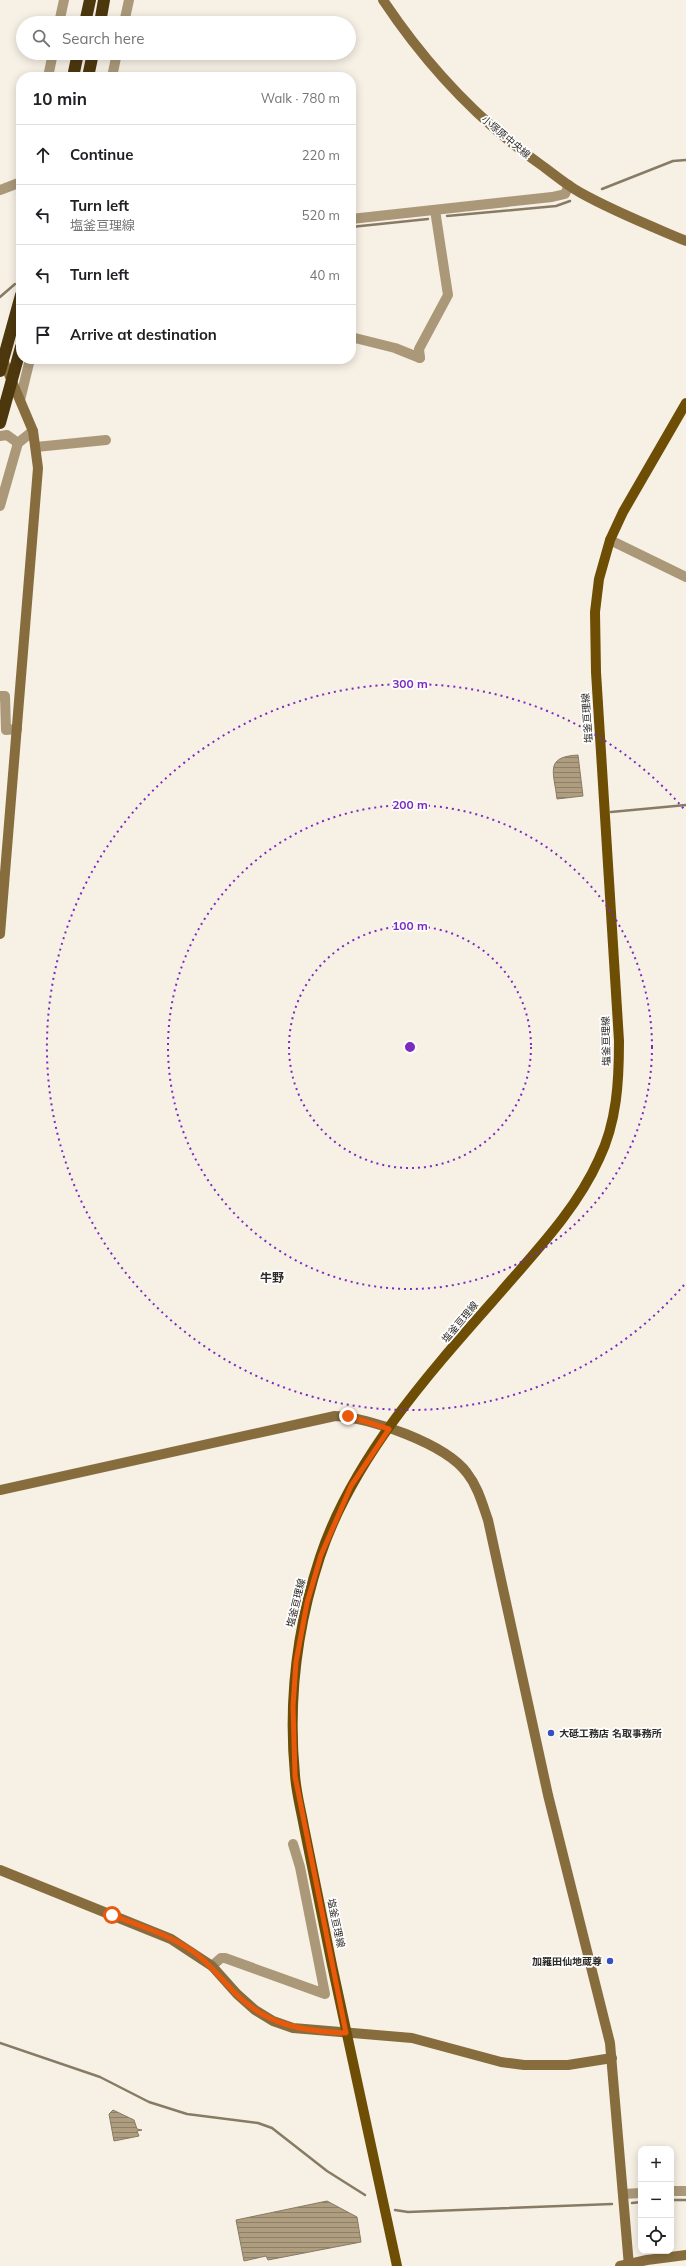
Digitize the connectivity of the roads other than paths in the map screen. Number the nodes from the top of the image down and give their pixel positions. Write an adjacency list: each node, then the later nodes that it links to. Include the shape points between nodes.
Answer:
1 (64, 0): 6 (street)
2 (90, 0): 7 (highway)
3 (104, 0): 8 (highway)
4 (129, 0): 9 (street)
5 (383, 0): 19 (street, 小塚原中央線, via 408,38 468,105 513,146)
6 (61, 16)
7 (87, 16)
8 (101, 16)
9 (126, 16)
10 (51, 60): 14 (street)
11 (77, 60): 15 (highway)
12 (92, 60): 16 (highway)
13 (116, 60): 17 (street)
14 (49, 72)
15 (74, 72)
16 (89, 72)
17 (113, 72)
18 (16, 184): 20 (street)
19 (569, 185): 21 (street, via 565,194 552,197); 23 (street, 小塚原中央線, via 599,202)
20 (0, 190)
21 (435, 210): 22 (street); 25 (street, via 448,295 419,349 420,358)
22 (356, 218)
23 (686, 241)
24 (16, 313): 29 (highway)
25 (356, 337)
26 (0, 355): 30 (street)
27 (16, 364): 32 (highway)
28 (29, 364): 30 (street)
29 (0, 371)
30 (20, 400): 33 (street)
31 (686, 403): 39 (main road, 塩釜亘理線, via 623,512)
32 (0, 423)
33 (33, 431): 36 (street); 37 (street)
34 (0, 436): 36 (street, via 7,435)
35 (106, 440): 37 (street)
36 (18, 443): 38 (street)
37 (36, 447): 42 (street, via 38,478)
38 (0, 506)
39 (610, 540): 40 (street); 44 (main road, 塩釜亘理線, via 599,580 595,649 619,1041 617,1099 611,1127 601,1156 570,1209)
40 (686, 577)
41 (0, 696): 42 (street, via 5,696 6,730)
42 (17, 729): 43 (street)
43 (0, 934)
44 (389, 1429): 45 (street, via 348,1416 321,1418); 49 (main road, 塩釜亘理線, via 351,1486 321,1555 307,1603 296,1662 293,1706 295,1776); 50 (street, via 430,1444 451,1457 466,1472 478,1490 488,1520 531,1725 579,1927 600,2000)
45 (0, 1490)
46 (293, 1844): 48 (street, via 300,1866 325,1994 225,1958 221,1958)
47 (0, 1870): 48 (street, via 163,1935 194,1952)
48 (212, 1966): 49 (street, via 254,2010 273,2021 293,2028)
49 (346, 2033): 50 (street, via 412,2038 501,2062 524,2065 568,2065); 57 (main road, 塩釜亘理線)
50 (612, 2058): 54 (street)
51 (686, 2191): 52 (street)
52 (674, 2192)
53 (638, 2193): 54 (street)
54 (623, 2194): 56 (street)
55 (686, 2255): 56 (street)
56 (626, 2265)
57 (397, 2266)

